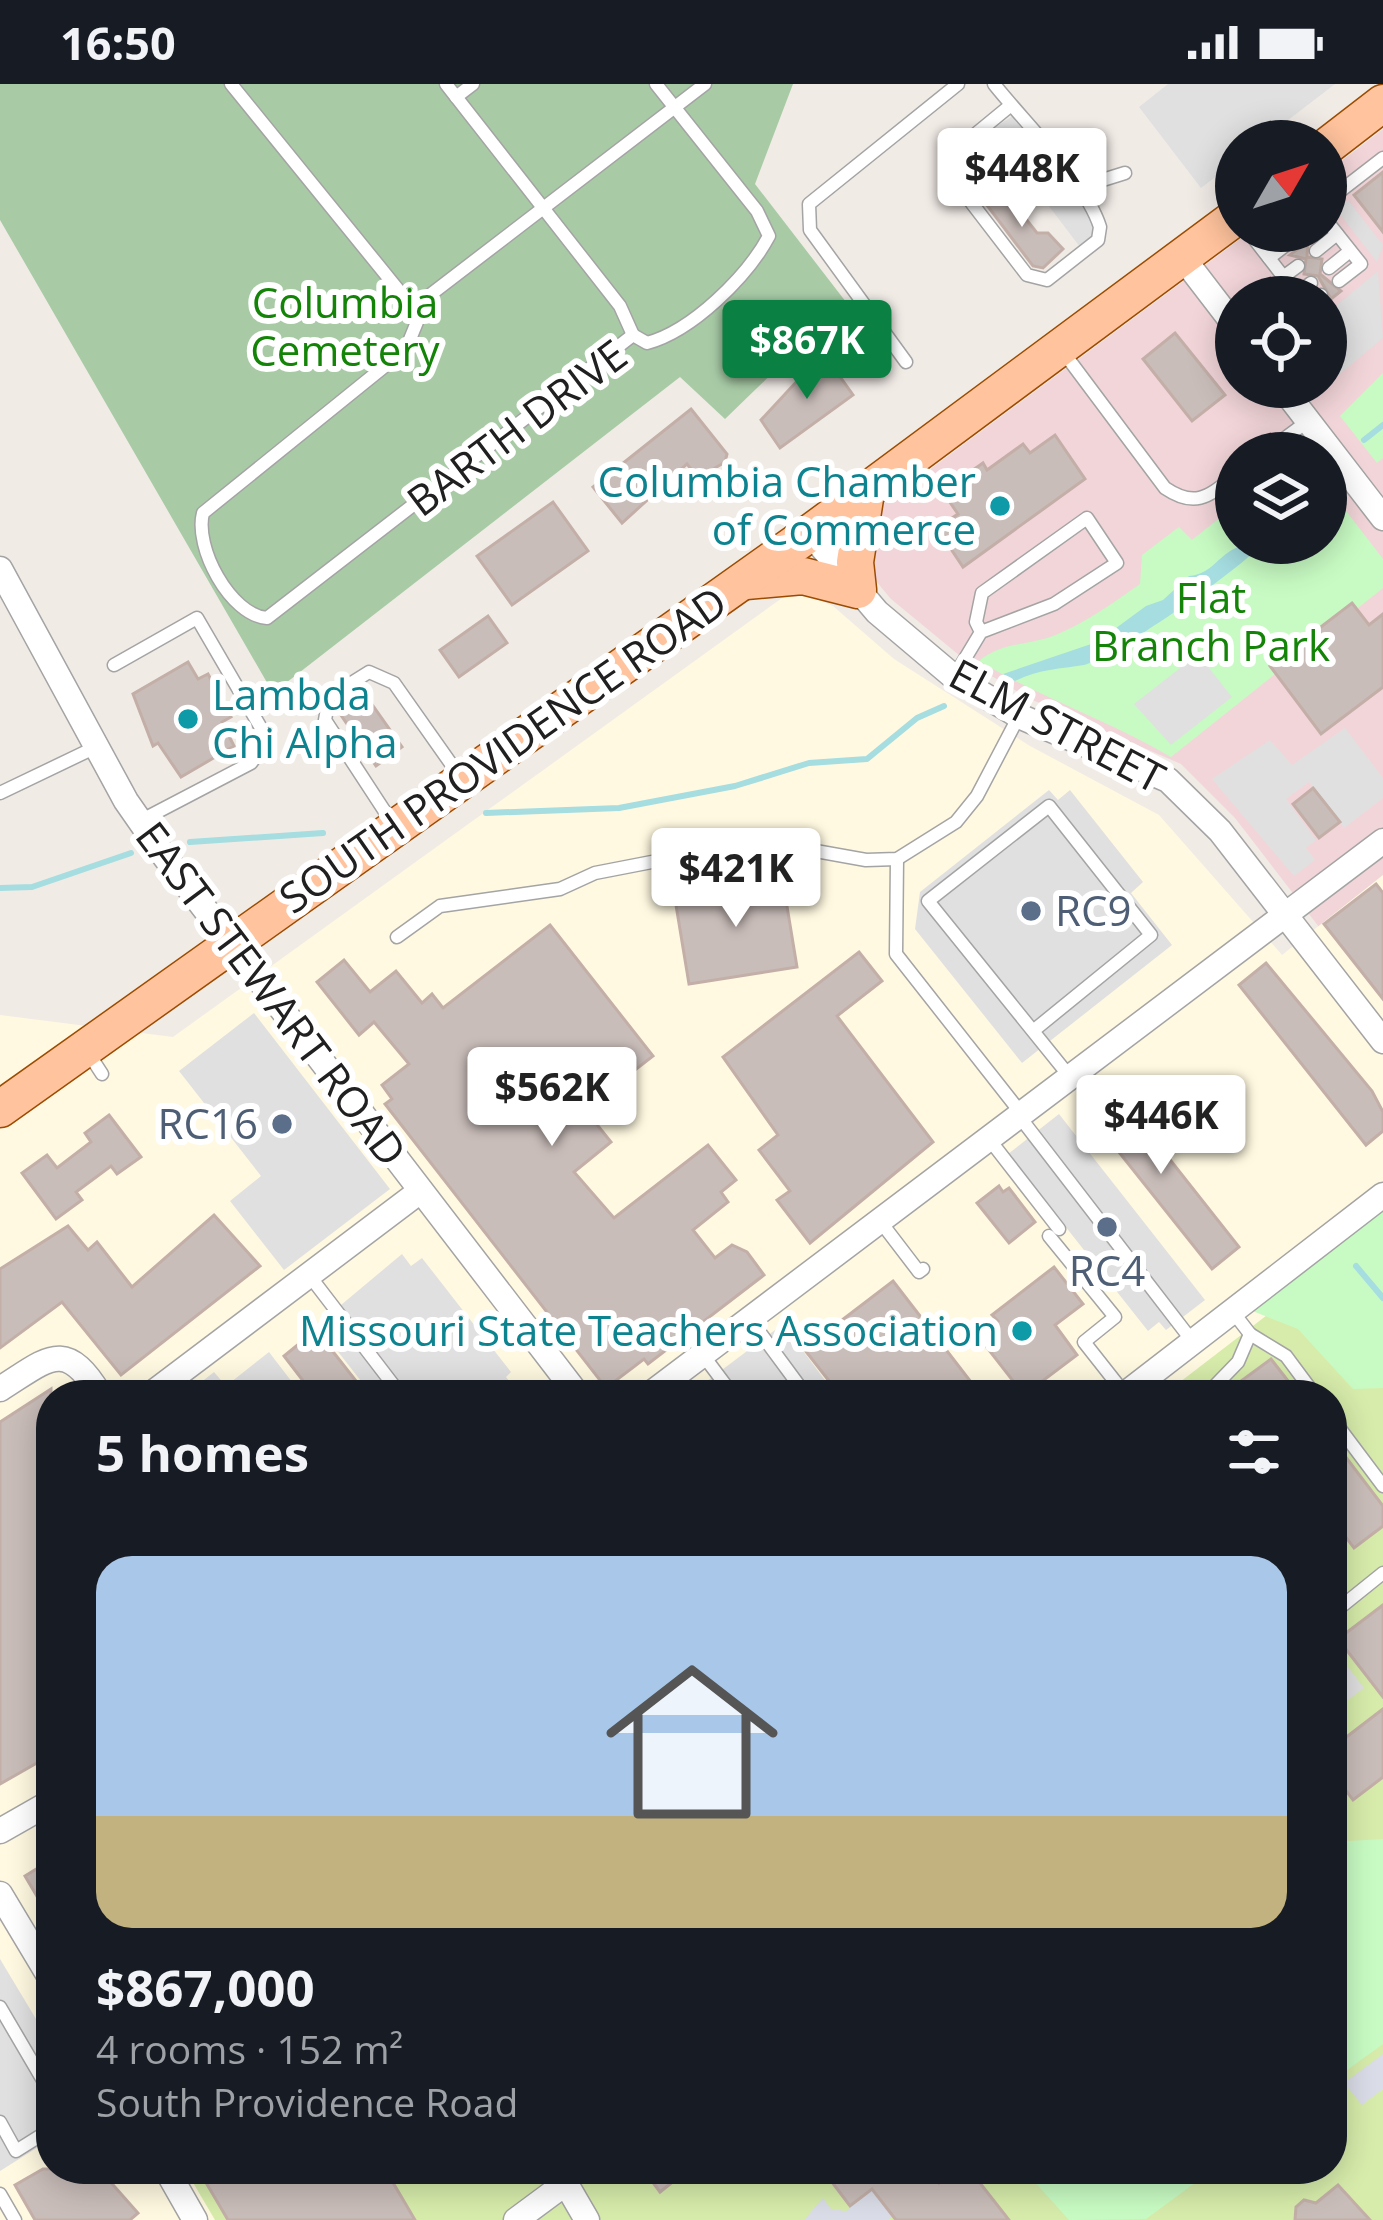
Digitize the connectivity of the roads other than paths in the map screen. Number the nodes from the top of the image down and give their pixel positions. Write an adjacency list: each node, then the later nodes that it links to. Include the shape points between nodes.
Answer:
1 (231, 84): 31 (lane)
2 (446, 84): 8 (lane)
3 (473, 84): 8 (lane)
4 (656, 84): 10 (lane)
5 (705, 84): 10 (lane)
6 (958, 84): 34 (lane, via 809,204 810,230)
7 (994, 84): 11 (lane)
8 (457, 98): 17 (lane)
9 (1383, 103): 12 (main road)
10 (672, 105): 17 (lane); 32 (lane, BARTH DRIVE, via 769,236 757,258 671,337 647,343)
11 (1011, 105): 16 (lane); 16 (lane, via 966,142 958,174 961,189 1037,281 1098,240 1096,214)
12 (1347, 131)
13 (1383, 158): 15 (lane)
14 (1125, 173): 16 (lane)
15 (1347, 186)
16 (1077, 188)
17 (542, 207): 31 (lane); 32 (lane)
18 (1215, 234): 23 (main road, SOUTH PROVIDENCE ROAD)
19 (1347, 247): 20 (lane)
20 (1350, 251): 26 (lane); 29 (lane, via 1361,264)
21 (1264, 252): 24 (lane)
22 (1277, 252): 24 (lane)
23 (1183, 258): 30 (street); 33 (main road, SOUTH PROVIDENCE ROAD)
24 (1269, 258): 27 (lane)
25 (1298, 266): 28 (lane)
26 (1329, 268)
27 (1283, 276)
28 (1295, 276)
29 (1345, 276)
30 (1215, 299)
31 (413, 308): 32 (lane, BARTH DRIVE, via 418,322 406,349 203,513 204,545 234,602 251,617 280,610)
32 (633, 334)
33 (1060, 348): 38 (lane, via 1165,488 1185,501); 39 (main road, SOUTH PROVIDENCE ROAD)
34 (906, 362)
35 (1298, 408): 36 (street)
36 (1308, 421): 37 (lane); 40 (street)
37 (1293, 432)
38 (1215, 491)
39 (866, 492): 41 (main road, SOUTH PROVIDENCE ROAD); 44 (main road)
40 (1378, 502)
41 (810, 533): 43 (main road, SOUTH PROVIDENCE ROAD); 44 (street, ELM STREET)
42 (1, 573): 49 (street, EAST STEWART ROAD)
43 (742, 581): 44 (main road, via 803,576); 50 (main road, SOUTH PROVIDENCE ROAD)
44 (858, 590): 47 (street, ELM STREET)
45 (981, 632): 45 (lane, via 1054,604 1117,563 1087,518 982,593); 47 (lane)
46 (114, 665): 52 (lane, via 197,618 268,740 251,763)
47 (954, 677): 48 (street, ELM STREET)
48 (1019, 716): 55 (lane, via 956,822); 56 (street, ELM STREET, via 1168,780 1220,831)
49 (96, 747): 51 (lane); 52 (street, EAST STEWART ROAD)
50 (462, 779): 53 (main road, SOUTH PROVIDENCE ROAD); 53 (lane, via 394,683 369,671 329,697 325,720)
51 (0, 793)
52 (140, 821): 58 (street, EAST STEWART ROAD)
53 (394, 827): 58 (main road, SOUTH PROVIDENCE ROAD)
54 (1383, 842): 56 (street)
55 (897, 859): 57 (lane, via 760,841 595,873 560,889 440,906); 63 (lane, via 896,954)
56 (1283, 917): 60 (street, ELM STREET); 61 (street)
57 (397, 937)
58 (230, 943): 62 (main road, SOUTH PROVIDENCE ROAD, via 93,1061); 65 (street, EAST STEWART ROAD)
59 (1033, 1031): 59 (lane, via 928,901 1048,806 1151,935); 61 (lane)
60 (1383, 1041)
61 (1070, 1078): 63 (street)
62 (0, 1108)
63 (1020, 1115): 64 (street); 73 (lane)
64 (989, 1139): 67 (street); 82 (lane, via 1115,1317 1084,1342)
65 (419, 1192): 69 (street); 78 (street, EAST STEWART ROAD)
66 (1383, 1195): 70 (street)
67 (880, 1221): 68 (lane); 71 (street)
68 (923, 1269)
69 (309, 1275): 76 (street); 77 (lane)
70 (1233, 1311): 72 (lane); 73 (street)
71 (750, 1319): 74 (street); 81 (lane)
72 (1250, 1334): 84 (lane); 85 (lane, via 1286,1356)
73 (1193, 1342): 83 (street)
74 (703, 1354): 79 (street); 80 (lane)
75 (91, 1380): 86 (street, via 65,1356)
76 (169, 1380)
77 (389, 1380)
78 (566, 1380)
79 (669, 1380)
80 (722, 1380)
81 (795, 1380)
82 (1113, 1380)
83 (1144, 1380)
84 (1221, 1380)
85 (1304, 1380)
86 (0, 1389)
87 (1347, 1438): 88 (lane)
88 (1383, 1486)
89 (1383, 1573): 90 (lane)
90 (1347, 1602)
91 (36, 1811): 92 (street)
92 (0, 1831)
93 (4, 1910): 94 (street)
94 (36, 1957)
95 (0, 2007): 96 (lane)
96 (36, 2068)
97 (0, 2122): 98 (lane, via 16,2151)
98 (36, 2138)
99 (175, 2184): 104 (street)
100 (554, 2184): 105 (street)
101 (567, 2184): 106 (street)
102 (1, 2199): 103 (lane)
103 (15, 2220)
104 (195, 2220)
105 (516, 2220)
106 (587, 2220)

